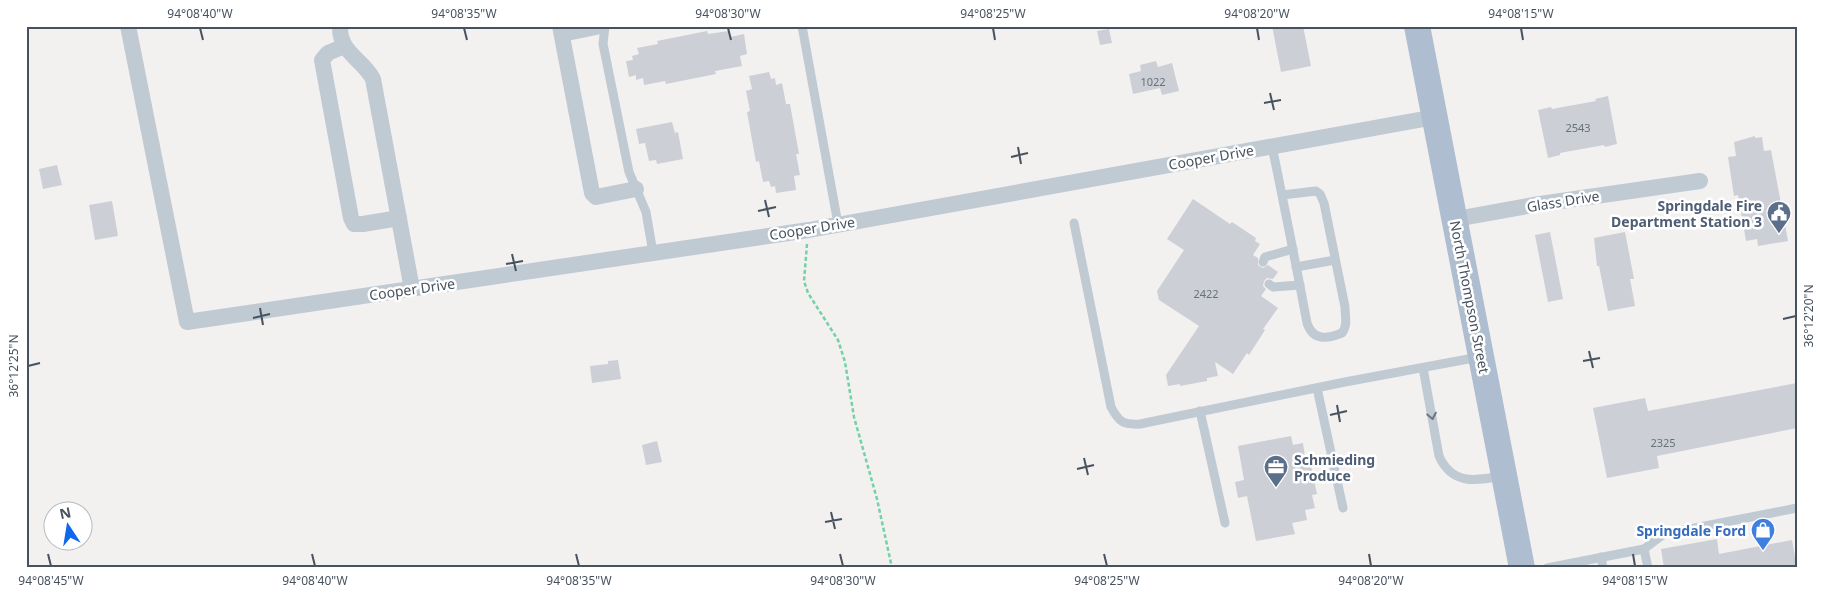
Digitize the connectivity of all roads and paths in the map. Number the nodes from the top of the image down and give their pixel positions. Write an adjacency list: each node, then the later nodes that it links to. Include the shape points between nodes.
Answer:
1 (128, 26): 26 (street, Cooper Drive, via 187,322)
2 (340, 26): 8 (street)
3 (601, 26): 7 (street)
4 (605, 26): 12 (lane, via 603,44 629,172)
5 (802, 26): 17 (lane)
6 (1417, 26): 9 (main road, North Thompson Street)
7 (561, 30): 12 (street, via 592,193 596,196)
8 (344, 46): 14 (street, via 374,79); 14 (street, via 328,53 322,60 351,218 354,224)
9 (1435, 117): 10 (street, Cooper Drive); 15 (main road, North Thompson Street)
10 (1272, 146): 13 (lane); 17 (street, Cooper Drive)
11 (1700, 181): 15 (street, Glass Drive)
12 (636, 189): 20 (lane, via 646,212)
13 (1282, 195): 19 (lane); 21 (lane, via 1308,191 1320,194)
14 (399, 218): 26 (street)
15 (1456, 219): 27 (main road, North Thompson Street)
16 (1074, 223): 30 (lane, via 1111,408 1117,419 1127,424 1140,424)
17 (838, 224): 18 (street, Cooper Drive)
18 (809, 230): 20 (street, Cooper Drive); 37 (path, via 804,281 808,293 838,340 845,362 854,417)
19 (1292, 249): 22 (lane, via 1265,258); 23 (lane)
20 (653, 253): 26 (street, Cooper Drive)
21 (1335, 260): 23 (lane); 25 (lane, via 1346,323 1342,333 1326,337 1314,334 1307,323)
22 (1263, 262)
23 (1296, 267): 25 (lane)
24 (1270, 284): 25 (lane, via 1273,287)
25 (1300, 285)
26 (412, 289)
27 (1482, 356): 28 (lane); 31 (main road, North Thompson Street)
28 (1423, 368): 29 (lane); 31 (lane, one-way to 31, via 1444,466 1461,478 1475,480)
29 (1317, 388): 30 (lane); 32 (lane)
30 (1200, 411): 34 (lane)
31 (1505, 475): 38 (main road, North Thompson Street)
32 (1343, 508)
33 (1797, 508): 35 (lane, via 1664,534)
34 (1225, 523)
35 (1644, 549): 36 (lane); 41 (lane)
36 (1601, 558): 39 (lane); 40 (lane)
37 (892, 568)
38 (1522, 568)
39 (1547, 568)
40 (1603, 568)
41 (1648, 568)

